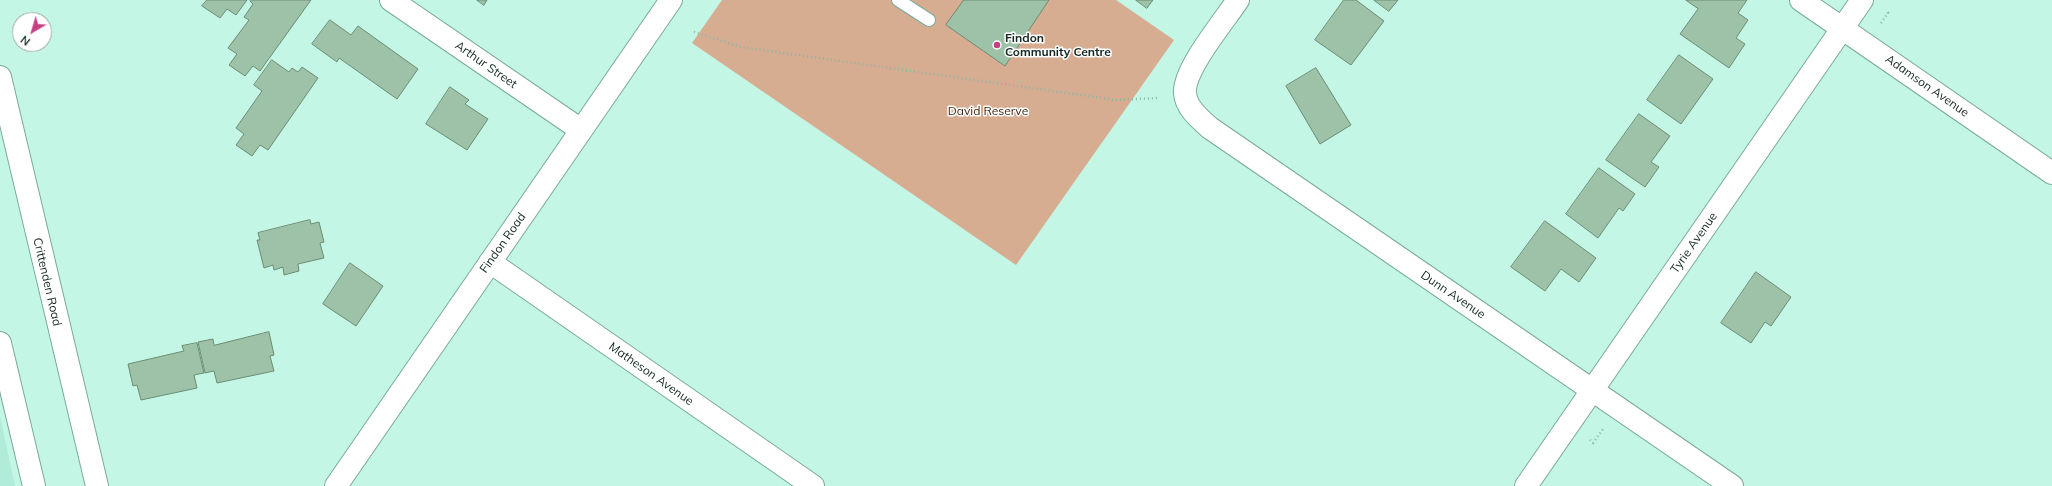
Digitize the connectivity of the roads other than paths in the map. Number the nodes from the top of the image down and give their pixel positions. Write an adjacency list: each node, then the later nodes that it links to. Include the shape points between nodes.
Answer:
1 (391, 0): 10 (street, Arthur Street)
2 (671, 0): 10 (street, Findon Road)
3 (898, 0): 7 (lane)
4 (1238, 0): 14 (street, Dunn Avenue, via 1186,79 1185,94 1193,112 1210,128)
5 (1801, 0): 8 (street, Adamson Avenue)
6 (1862, 0): 8 (street, Tyrie Avenue)
7 (929, 20)
8 (1842, 29): 11 (street, Adamson Avenue); 14 (street, Tyrie Avenue)
9 (0, 77): 16 (street, Crittenden Road)
10 (581, 130): 12 (street, Findon Road)
11 (2052, 173)
12 (490, 262): 17 (street, Findon Road); 18 (street, Matheson Avenue)
13 (0, 343): 15 (street)
14 (1592, 390): 19 (street, Tyrie Avenue); 20 (street, Dunn Avenue)
15 (34, 486)
16 (97, 486)
17 (336, 486)
18 (813, 486)
19 (1526, 486)
20 (1732, 486)

